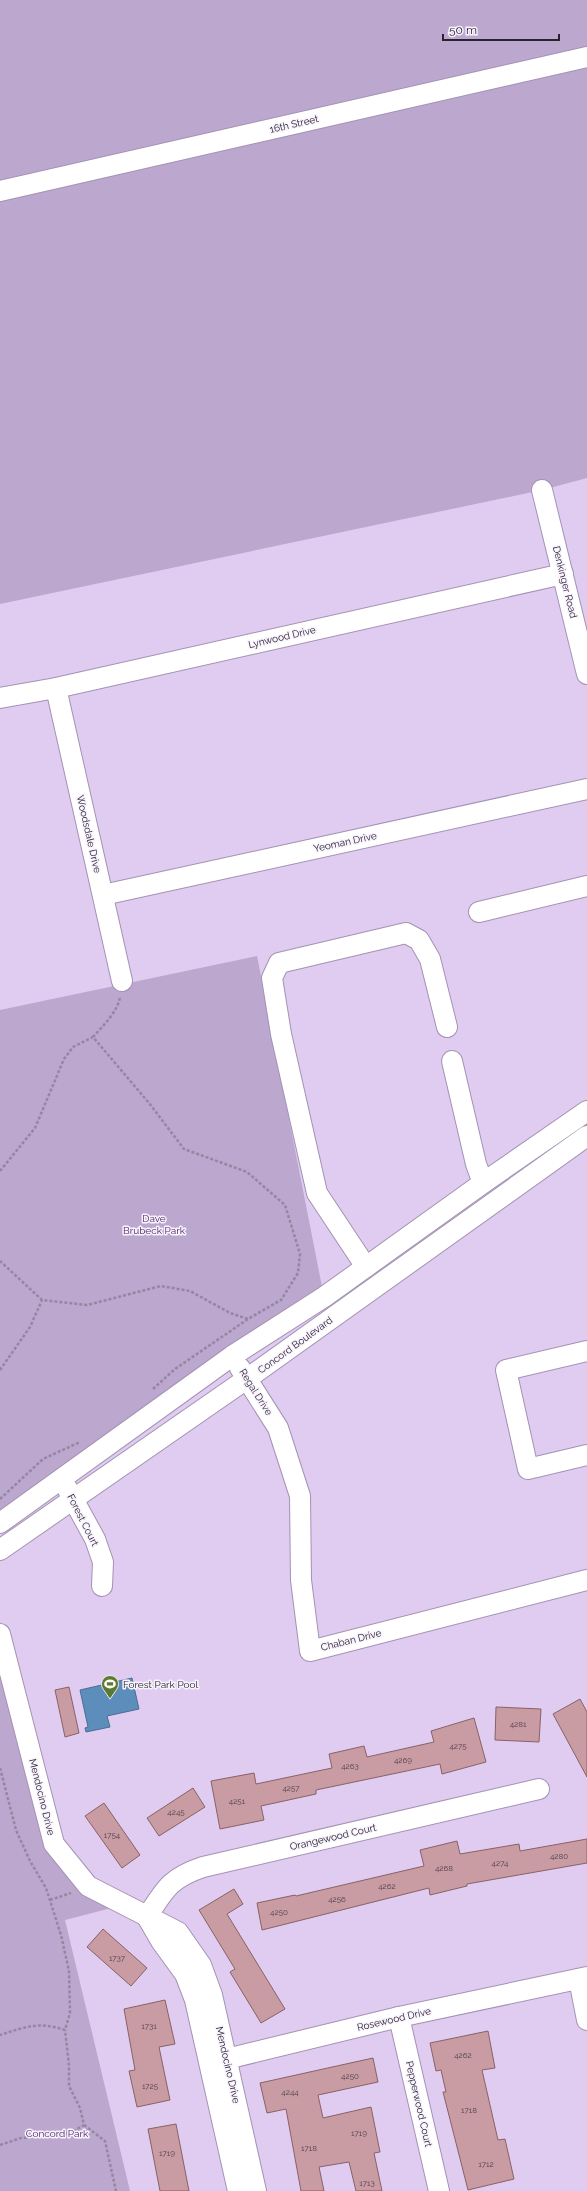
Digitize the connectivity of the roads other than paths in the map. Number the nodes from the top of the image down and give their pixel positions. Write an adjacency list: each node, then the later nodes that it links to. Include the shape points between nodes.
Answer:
1 (587, 57): 2 (street, 16th Street)
2 (0, 191)
3 (542, 490): 4 (street, Denkinger Road)
4 (563, 574): 5 (street, Denkinger Road); 6 (street, Lynwood Drive)
5 (587, 674)
6 (56, 688): 7 (street, Lynwood Drive); 10 (street, Woodsdale Drive)
7 (0, 698)
8 (587, 789): 10 (street, Yeoman Drive)
9 (587, 886): 11 (street)
10 (103, 896): 12 (street, Woodsdale Drive)
11 (479, 912)
12 (122, 981)
13 (447, 1027): 18 (street, via 430,959 419,940 406,933 278,963 272,978 281,1034 316,1193 352,1250)
14 (452, 1061): 17 (street, via 476,1164)
15 (587, 1111): 17 (street)
16 (587, 1136): 21 (street, Concord Boulevard)
17 (483, 1183): 18 (street)
18 (366, 1267): 20 (street)
19 (587, 1351): 23 (street, via 506,1370 528,1469)
20 (232, 1356): 21 (street, Regal Drive); 24 (street)
21 (248, 1378): 22 (street, Regal Drive); 25 (street, Concord Boulevard)
22 (278, 1428): 28 (street, Chaban Drive, via 300,1496 301,1580 310,1651)
23 (587, 1455)
24 (62, 1480): 25 (street, Forest Court); 26 (street)
25 (73, 1499): 27 (street, Concord Boulevard); 29 (street, Forest Court, via 95,1539 103,1562)
26 (0, 1523)
27 (0, 1550)
28 (587, 1580)
29 (102, 1586)
30 (0, 1634): 32 (street, Mendocino Drive, via 54,1844 88,1886)
31 (538, 1789): 32 (street, Orangewood Court, via 203,1867 183,1874 165,1890)
32 (147, 1918): 36 (street, Mendocino Drive, via 178,1932 201,1965 212,1995)
33 (583, 1978): 34 (street, Rosewood Drive); 35 (street)
34 (400, 2017): 36 (street, Rosewood Drive); 39 (street, Pepperwood Court)
35 (587, 2020)
36 (219, 2061): 37 (street, Mendocino Drive); 38 (street, Mendocino Drive)
37 (238, 2191)
38 (256, 2191)
39 (439, 2191)

